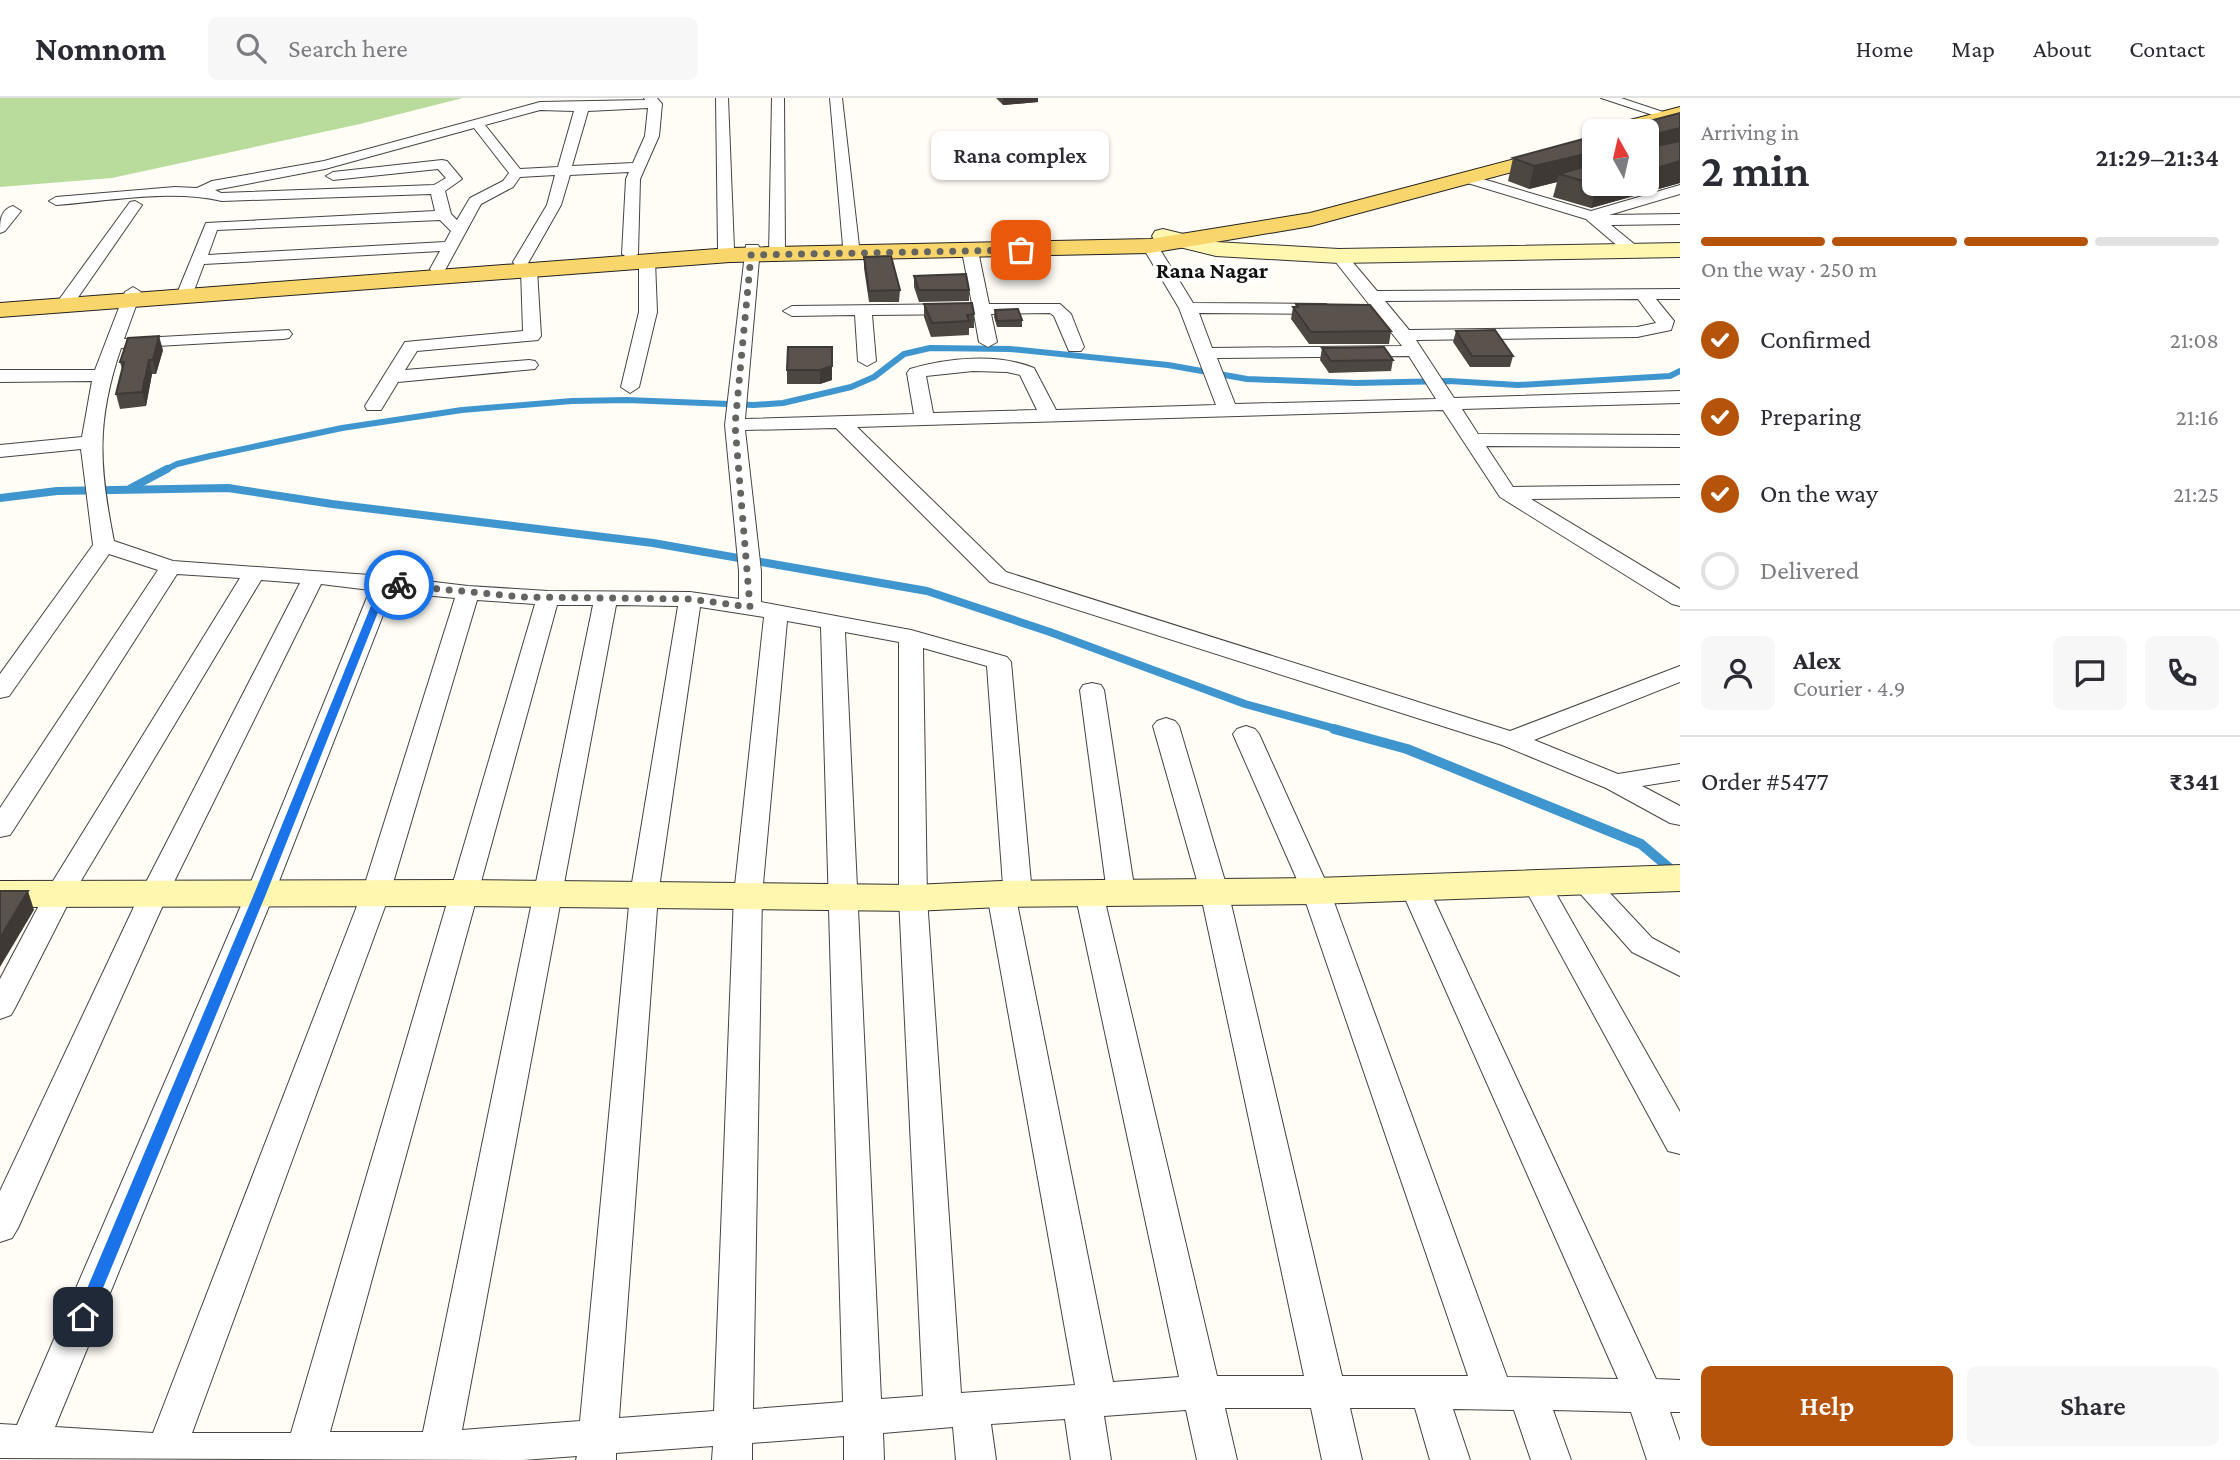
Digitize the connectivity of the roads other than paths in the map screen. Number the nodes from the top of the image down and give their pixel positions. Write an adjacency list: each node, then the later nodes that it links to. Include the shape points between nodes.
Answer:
1 (722, 98): 34 (street)
2 (778, 98): 37 (street)
3 (836, 98): 33 (street)
4 (1607, 98): 7 (street)
5 (652, 101): 6 (street); 12 (street, via 652,136)
6 (582, 107): 9 (street, via 540,106); 13 (street)
7 (1676, 117): 8 (main road)
8 (1659, 124)
9 (478, 125): 14 (street); 19 (street, via 325,165 215,184)
10 (1582, 138): 31 (main road)
11 (1582, 147): 15 (main road)
12 (638, 167): 13 (street); 41 (street, via 633,178)
13 (564, 170): 14 (street); 43 (street, via 554,205)
14 (516, 173): 30 (street, via 508,184 475,201)
15 (1466, 178): 21 (street); 31 (main road, via 1311,219)
16 (437, 189): 20 (street); 20 (street, via 455,179 442,164 233,188); 25 (street)
17 (1554, 190): 21 (street)
18 (1680, 192): 26 (street)
19 (198, 194): 20 (street); 22 (street, via 168,191)
20 (221, 196): 28 (street)
21 (1528, 197): 26 (street)
22 (55, 201)
23 (135, 205): 50 (street)
24 (13, 211): 29 (street)
25 (444, 215): 28 (street); 30 (street)
26 (1594, 218): 27 (street); 39 (street)
27 (1680, 219)
28 (211, 226): 42 (street)
29 (0, 228)
30 (458, 229): 32 (street)
31 (1165, 242): 33 (main road); 38 (main road); 40 (street, via 1216,250); 53 (street)
32 (450, 246): 42 (street); 44 (street)
33 (851, 246): 37 (main road)
34 (726, 248): 36 (main road); 41 (main road)
35 (1680, 250): 39 (street)
36 (752, 251): 37 (main road); 41 (main road); 74 (street)
37 (777, 251): 38 (main road)
38 (970, 251): 52 (street)
39 (1633, 251): 40 (street)
40 (1339, 256): 51 (street)
41 (638, 258): 43 (main road); 68 (street, via 648,312)
42 (198, 260): 45 (street)
43 (525, 266): 44 (main road); 45 (main road); 67 (street, via 531,336 411,346)
44 (438, 269): 45 (main road)
45 (186, 292): 48 (main road)
46 (1680, 294): 47 (street)
47 (1643, 295): 51 (street); 59 (street, via 1665,326 1637,332)
48 (131, 296): 50 (main road); 60 (street)
49 (0, 301): 50 (main road)
50 (66, 301): 54 (main road)
51 (1378, 302): 53 (street, via 1348,309); 59 (street)
52 (982, 307): 55 (street); 58 (street); 61 (street, via 1054,308 1062,314)
53 (1188, 308): 64 (street)
54 (0, 310)
55 (863, 310): 56 (street); 62 (street)
56 (792, 311)
57 (282, 334): 60 (street)
58 (988, 342)
59 (1409, 343): 64 (street); 69 (street)
60 (113, 345): 65 (street)
61 (1074, 347)
62 (867, 361)
63 (529, 365): 67 (street)
64 (1209, 366): 72 (street)
65 (102, 375): 66 (street); 79 (street)
66 (0, 376)
67 (392, 377): 71 (street)
68 (630, 387)
69 (1438, 389): 70 (street); 72 (street); 77 (street)
70 (1680, 397)
71 (374, 406)
72 (1228, 411): 73 (street)
73 (1049, 416): 75 (street); 75 (street, via 1028,373 1008,366 916,373)
74 (736, 420): 76 (street); 93 (street, via 748,564)
75 (925, 420): 76 (street)
76 (841, 422): 101 (street, via 998,577)
77 (1472, 440): 78 (street); 82 (street)
78 (1680, 441)
79 (91, 442): 80 (street); 83 (street)
80 (0, 451)
81 (1680, 491): 82 (street)
82 (1507, 493): 92 (street)
83 (104, 545): 84 (street); 98 (street)
84 (171, 567): 85 (street); 105 (street)
85 (254, 573): 86 (street); 115 (street)
86 (314, 577): 87 (street); 116 (street)
87 (384, 583): 88 (street); 117 (street)
88 (468, 593): 89 (street); 118 (street)
89 (548, 598): 90 (street); 112 (street)
90 (606, 599): 91 (street); 119 (street)
91 (690, 599): 93 (street); 121 (street)
92 (1680, 599)
93 (763, 610): 94 (street); 122 (street)
94 (833, 624): 95 (street); 123 (street)
95 (911, 637): 120 (street, via 999,662); 124 (street)
96 (1680, 673): 101 (street)
97 (1092, 690): 113 (street)
98 (0, 691)
99 (1166, 726): 110 (street)
100 (1246, 734): 111 (street)
101 (1511, 740): 103 (street)
102 (1680, 772): 103 (street)
103 (1615, 782): 104 (street)
104 (1680, 817)
105 (0, 829)
106 (1680, 878): 107 (street)
107 (1597, 881): 108 (street); 125 (street, via 1642,944)
108 (1536, 883): 109 (street); 127 (street)
109 (1414, 887): 111 (street); 133 (street)
110 (1214, 891): 111 (street); 113 (street); 129 (street)
111 (1316, 891): 132 (street)
112 (462, 893): 118 (street); 119 (street); 141 (street)
113 (1105, 893): 120 (street); 130 (street)
114 (0, 894): 115 (street)
115 (60, 894): 116 (street); 126 (street)
116 (155, 894): 117 (street); 128 (street)
117 (260, 894): 118 (street); 138 (street)
118 (376, 894): 142 (street)
119 (546, 894): 121 (street); 140 (street)
120 (1009, 894): 124 (street); 134 (street)
121 (643, 895): 122 (street); 139 (street)
122 (748, 895): 123 (street); 137 (street)
123 (843, 895): 124 (street); 136 (street)
124 (913, 898): 135 (street)
125 (1680, 967)
126 (0, 1008)
127 (1680, 1142)
128 (0, 1228)
129 (1324, 1391): 130 (street); 131 (street); 147 (street)
130 (1203, 1392): 134 (street); 146 (street)
131 (1429, 1392): 132 (street); 148 (street)
132 (1510, 1393): 133 (street); 149 (street)
133 (1662, 1395): 150 (street)
134 (1089, 1400): 135 (street); 145 (street)
135 (956, 1410): 136 (street); 144 (street)
136 (863, 1417): 137 (street); 143 (street)
137 (733, 1443): 139 (street)
138 (18, 1447): 142 (street)
139 (597, 1448): 140 (street)
140 (421, 1452): 141 (street)
141 (305, 1454): 142 (street)
142 (164, 1455)
143 (864, 1460)
144 (976, 1460)
145 (1091, 1460)
146 (1217, 1460)
147 (1342, 1460)
148 (1450, 1460)
149 (1551, 1460)
150 (1667, 1460)

